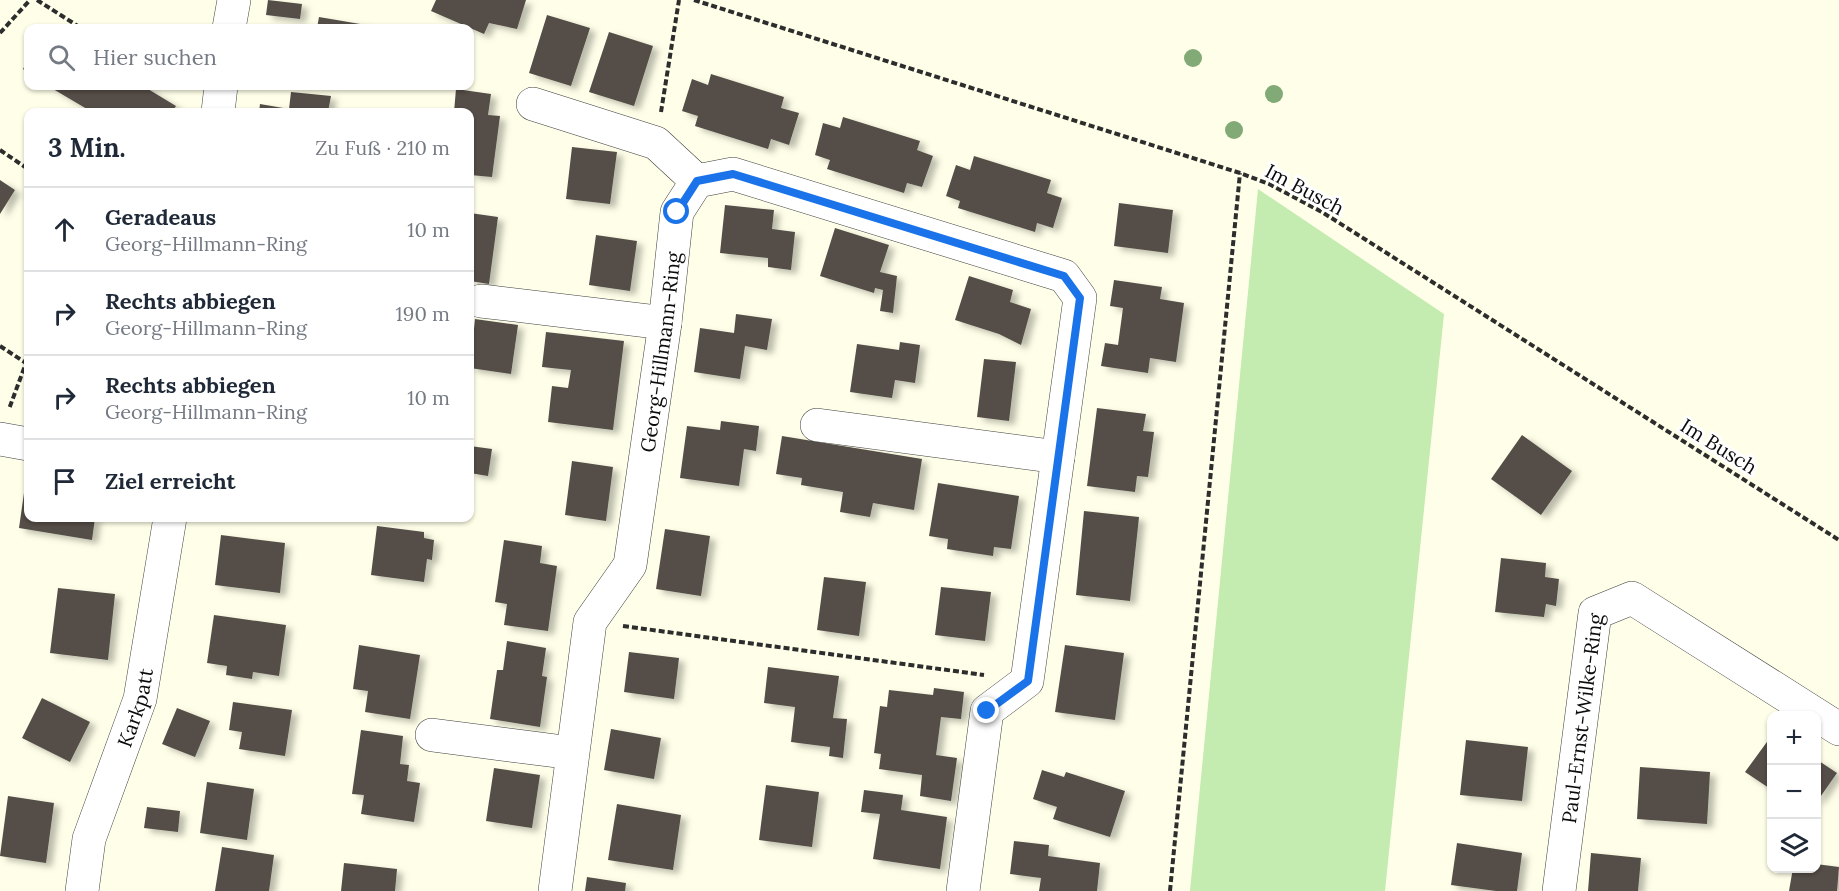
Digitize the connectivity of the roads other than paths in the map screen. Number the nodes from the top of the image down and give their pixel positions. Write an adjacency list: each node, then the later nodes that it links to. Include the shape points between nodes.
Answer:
1 (234, 0): 2 (street)
2 (231, 24)
3 (221, 90): 5 (street)
4 (533, 104): 6 (street, via 656,143)
5 (218, 108)
6 (697, 181): 8 (street, Georg-Hillmann-Ring, via 677,212); 12 (street, via 733,174 1064,276 1080,298)
7 (481, 301): 8 (street)
8 (665, 323): 16 (street, Georg-Hillmann-Ring, via 630,565 590,621)
9 (817, 425): 12 (street)
10 (4, 427): 11 (street)
11 (24, 441)
12 (1058, 457): 19 (street, via 1028,681 987,711)
13 (169, 522): 17 (street, Karkpatt, via 140,699 89,839)
14 (1839, 729): 20 (street, Paul-Ernst-Wilke-Ring, via 1632,598 1595,613)
15 (432, 735): 16 (street)
16 (572, 753): 18 (street, Georg-Hillmann-Ring)
17 (82, 891)
18 (555, 891)
19 (963, 891)
20 (1559, 891)

